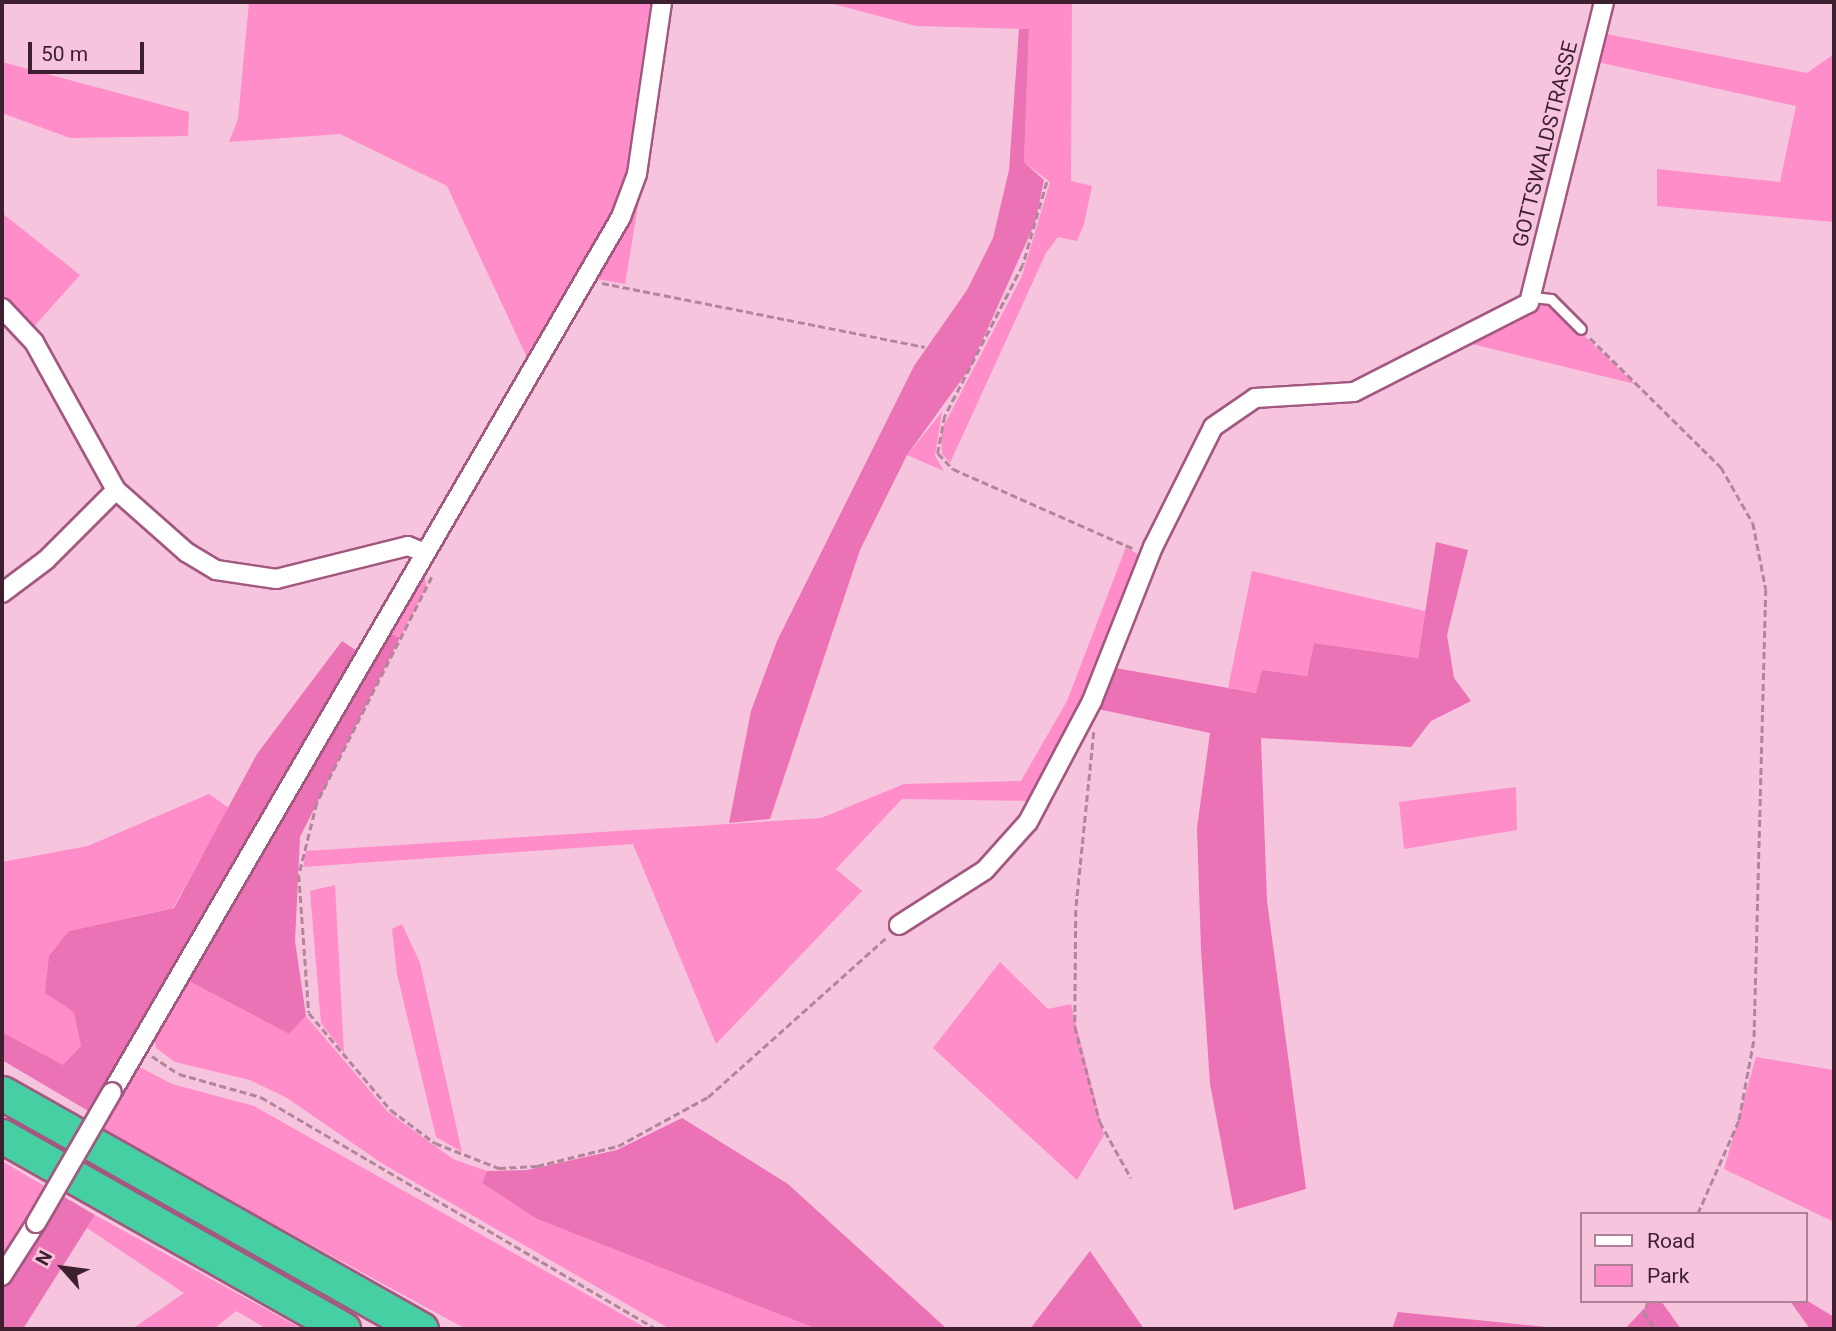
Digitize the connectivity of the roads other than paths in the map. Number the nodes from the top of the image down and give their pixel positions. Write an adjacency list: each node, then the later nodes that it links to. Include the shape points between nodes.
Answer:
1 (662, 2): 7 (street, via 638,174 621,217)
2 (1604, 2): 3 (street, GOTTSWALDSTRASSE)
3 (1532, 297): 5 (lane, via 1551,299); 9 (street, via 1509,318 1354,392 1255,398 1226,414 1202,444 1149,558 1092,701 1028,822 985,870)
4 (2, 308): 6 (street, via 34,342)
5 (1581, 329)
6 (116, 490): 7 (street, via 186,552 248,578 276,579 408,546); 8 (street, via 46,560)
7 (425, 553): 12 (street, bridge)
8 (2, 593)
9 (899, 925)
10 (2, 1093): 14 (highway)
11 (2, 1136): 13 (highway)
12 (2, 1276)
13 (343, 1329)
14 (421, 1329)

